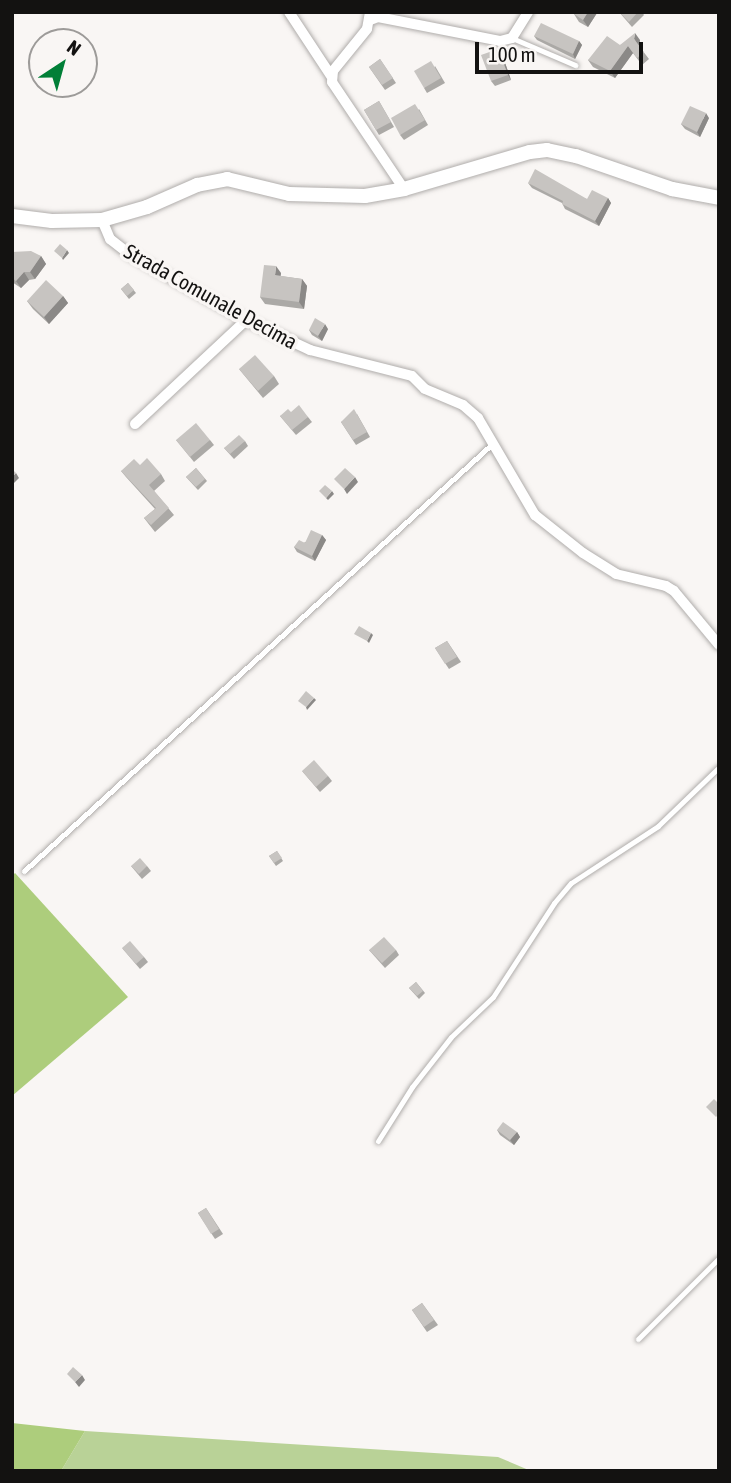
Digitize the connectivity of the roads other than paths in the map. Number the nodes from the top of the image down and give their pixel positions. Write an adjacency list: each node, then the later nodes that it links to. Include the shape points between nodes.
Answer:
1 (289, 12): 6 (street)
2 (528, 12): 4 (street)
3 (370, 16): 4 (street, via 500,41); 6 (street, via 367,29)
4 (512, 38): 5 (lane)
5 (575, 65)
6 (331, 76): 7 (street)
7 (404, 190): 8 (street, via 547,150 672,189); 10 (street, via 314,197 227,179)
8 (719, 198)
9 (12, 216): 10 (street)
10 (102, 220): 11 (street, Strada Comunale Decima, via 110,239 129,254)
11 (246, 320): 12 (street); 13 (street, Strada Comunale Decima, via 310,350 412,376 425,389 463,405 478,418)
12 (135, 424)
13 (493, 443): 14 (street, Strada Comunale Decima, via 536,516 616,574 674,591); 16 (lane)
14 (719, 645)
15 (719, 767): 17 (lane, via 658,826 571,883 493,997 451,1037)
16 (24, 872)
17 (377, 1141)
18 (719, 1258): 19 (lane)
19 (638, 1339)

